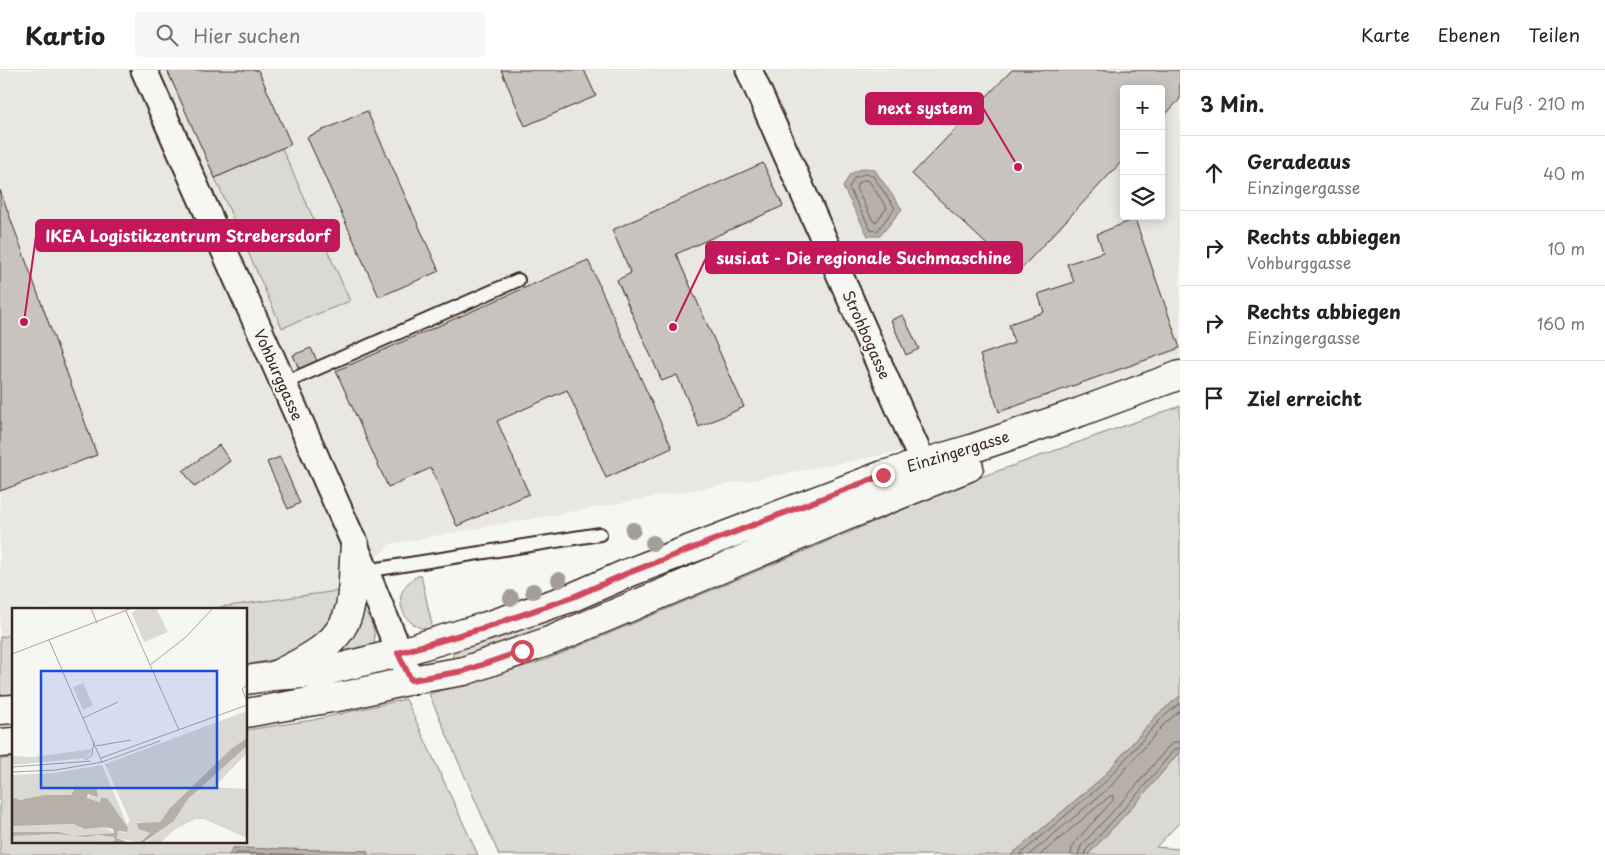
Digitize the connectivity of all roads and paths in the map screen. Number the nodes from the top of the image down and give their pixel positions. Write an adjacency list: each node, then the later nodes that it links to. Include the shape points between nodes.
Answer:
1 (144, 70): 5 (street, Vohburggasse)
2 (749, 70): 7 (street, Strohbogasse)
3 (518, 280): 5 (lane)
4 (1180, 375): 7 (main road, Einzingergasse, via 972,449)
5 (282, 384): 9 (street, Vohburggasse)
6 (1180, 391): 14 (main road, Einzingergasse, via 938,478 537,645 464,671)
7 (922, 463): 11 (main road, Einzingergasse, via 848,488 573,597)
8 (600, 534): 10 (lane)
9 (355, 545): 10 (street, Vohburggasse); 12 (main road, via 350,608 340,632 319,652)
10 (366, 571): 11 (street, Vohburggasse)
11 (398, 653): 12 (main road, Einzingergasse, via 318,673); 14 (street, Vohburggasse)
12 (274, 676): 13 (main road)
13 (248, 680)
14 (411, 680): 15 (main road, Einzingergasse, via 349,695)
15 (248, 713)

